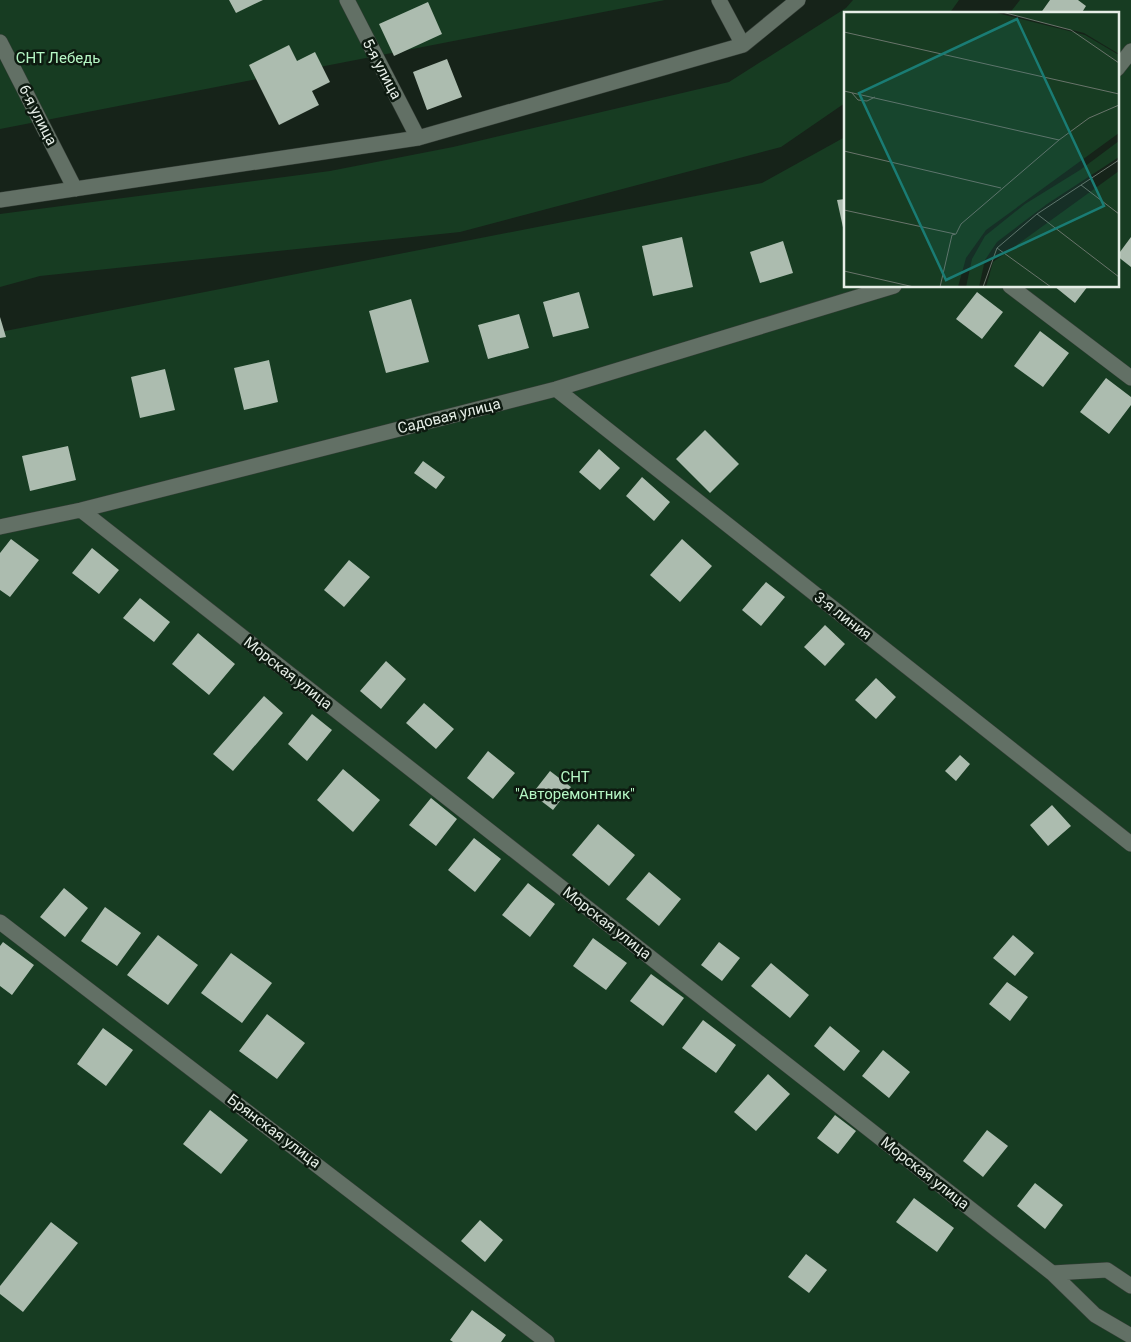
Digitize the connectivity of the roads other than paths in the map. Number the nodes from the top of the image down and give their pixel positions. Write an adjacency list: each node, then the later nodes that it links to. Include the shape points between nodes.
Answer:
1 (346, 0): 8 (street, 5-я улица)
2 (718, 0): 5 (street)
3 (798, 0): 5 (street)
4 (0, 42): 9 (street, 6-я улица)
5 (743, 45): 8 (street)
6 (1131, 51): 7 (street)
7 (1118, 68)
8 (418, 138): 9 (street)
9 (75, 188): 10 (street)
10 (0, 200)
11 (887, 288): 14 (street, Садовая улица)
12 (1013, 288): 13 (street)
13 (1131, 378)
14 (556, 389): 15 (street, Садовая улица); 17 (street, 3-я линия)
15 (81, 510): 16 (street, Садовая улица); 19 (street, Морская улица)
16 (0, 527)
17 (1131, 844)
18 (0, 922): 22 (street, Брянская улица)
19 (1052, 1273): 20 (street, via 1107,1270); 21 (street, Морская улица, via 1094,1315)
20 (1131, 1286)
21 (1131, 1336)
22 (547, 1342)

